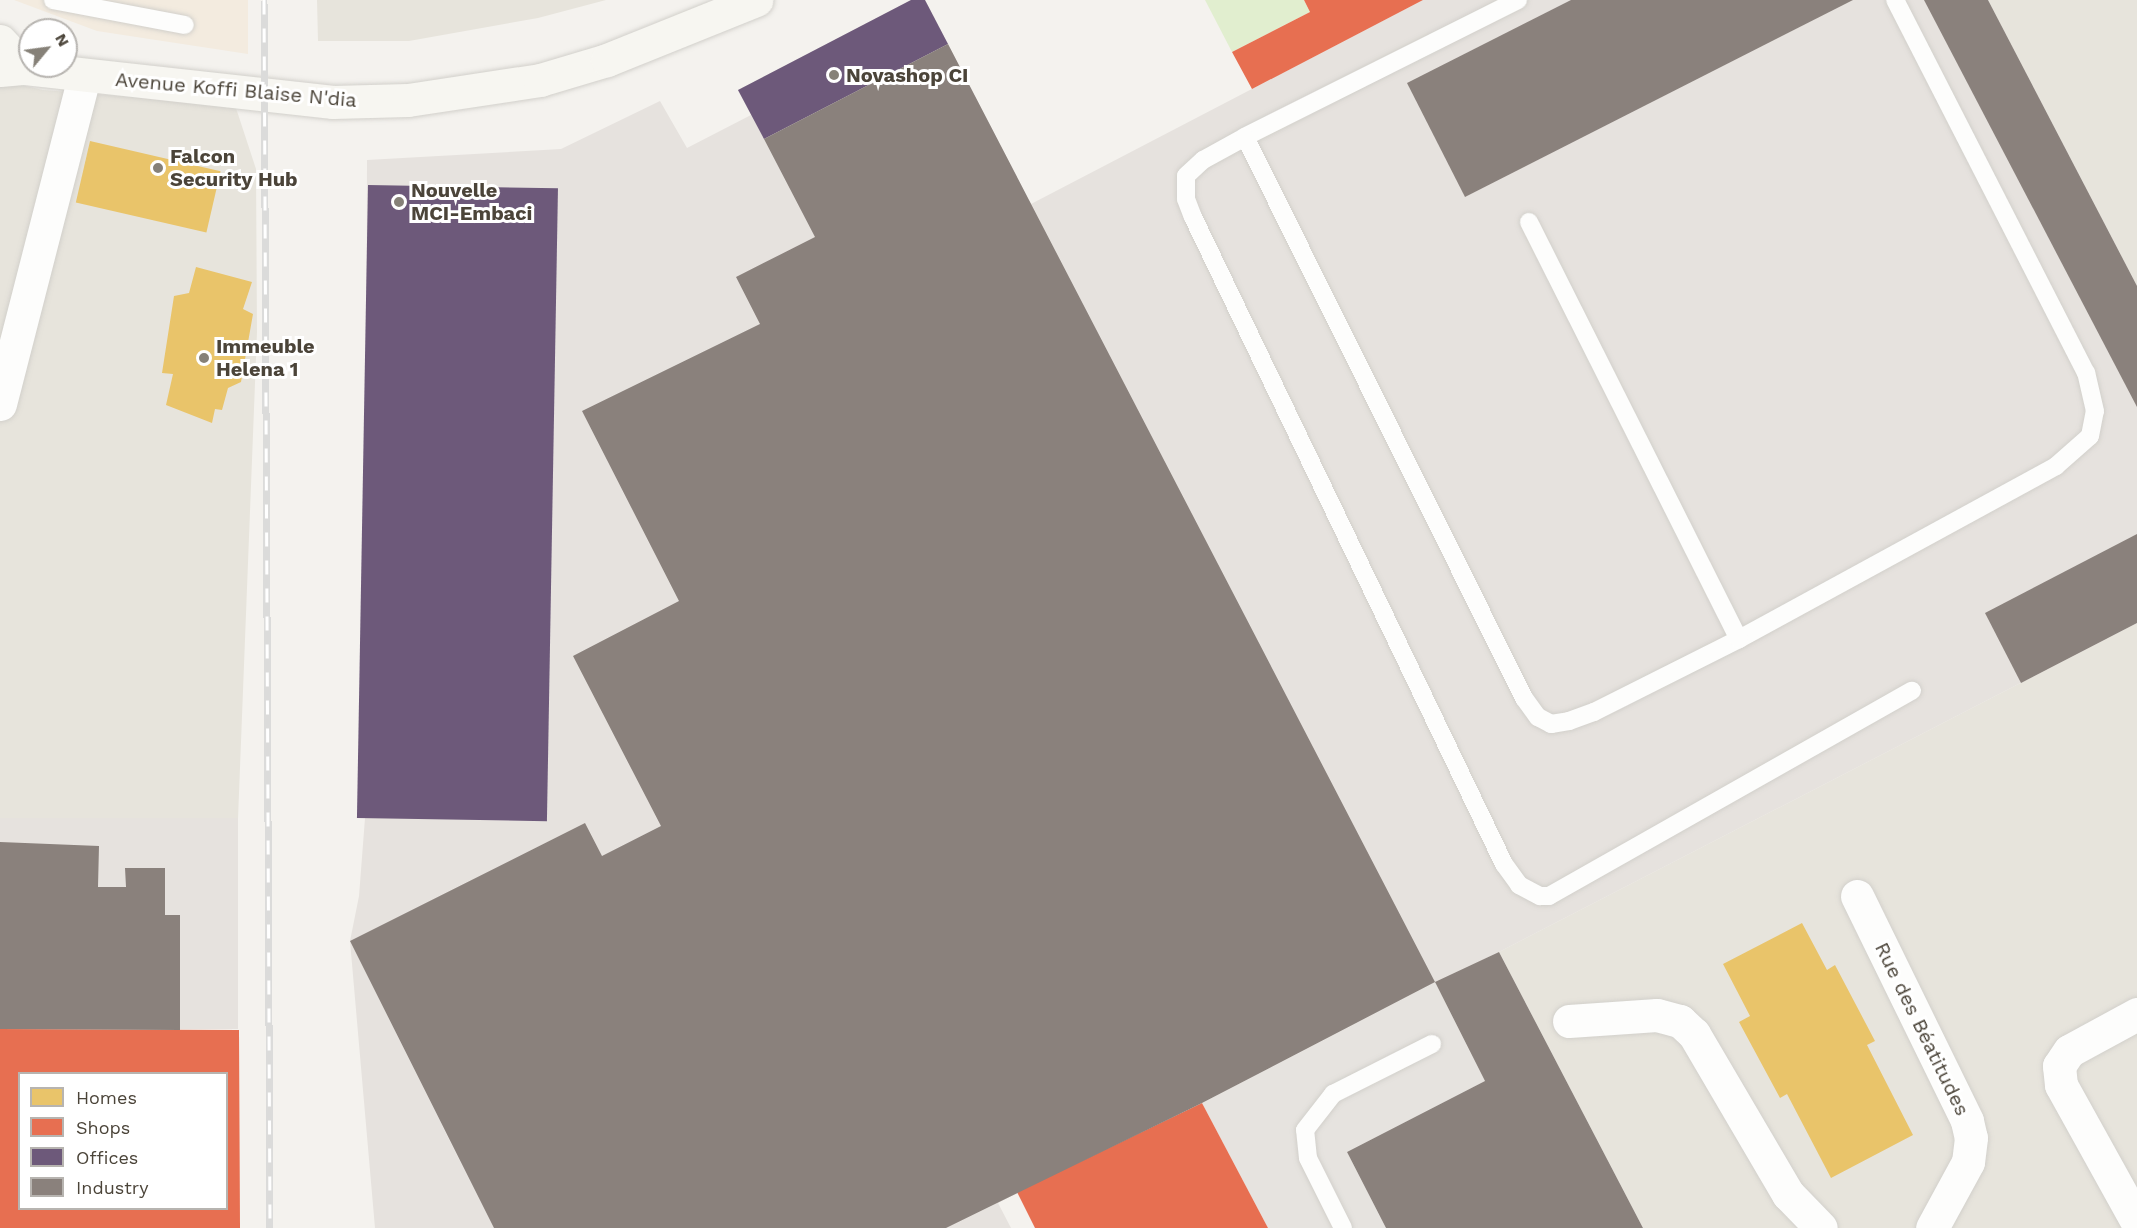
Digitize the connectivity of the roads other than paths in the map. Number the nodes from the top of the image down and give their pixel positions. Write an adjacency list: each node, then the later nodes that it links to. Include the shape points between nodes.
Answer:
1 (53, 0): 6 (lane)
2 (756, 0): 9 (street, Avenue Koffi Blaise N'dia, via 674,36 562,73 408,100 333,102)
3 (1518, 0): 5 (lane)
4 (1895, 0): 13 (lane, via 2086,373 2095,411 2090,436 2056,466)
5 (1489, 7): 10 (lane)
6 (185, 25)
7 (0, 41): 8 (street, Avenue Koffi Blaise N'dia)
8 (13, 69): 9 (street, Avenue Koffi Blaise N'dia)
9 (84, 77): 12 (street)
10 (1245, 137): 13 (lane, via 1524,698 1538,717 1551,724 1594,712); 14 (lane, via 1203,160 1186,176 1186,199 1474,808 1519,885 1540,896 1549,896)
11 (1529, 222): 13 (lane)
12 (0, 404)
13 (1739, 639)
14 (1912, 691)
15 (1857, 896): 22 (street, Rue des Béatitudes, via 1967,1121 1971,1138 1968,1162)
16 (2137, 1014): 19 (street, via 2069,1051 2059,1066 2061,1085)
17 (1569, 1021): 21 (street, via 1657,1016 1680,1021 1694,1034 1788,1194)
18 (1432, 1044): 20 (lane, via 1333,1094 1305,1130 1308,1158)
19 (2137, 1222)
20 (1343, 1228)
21 (1821, 1228)
22 (1932, 1228)

